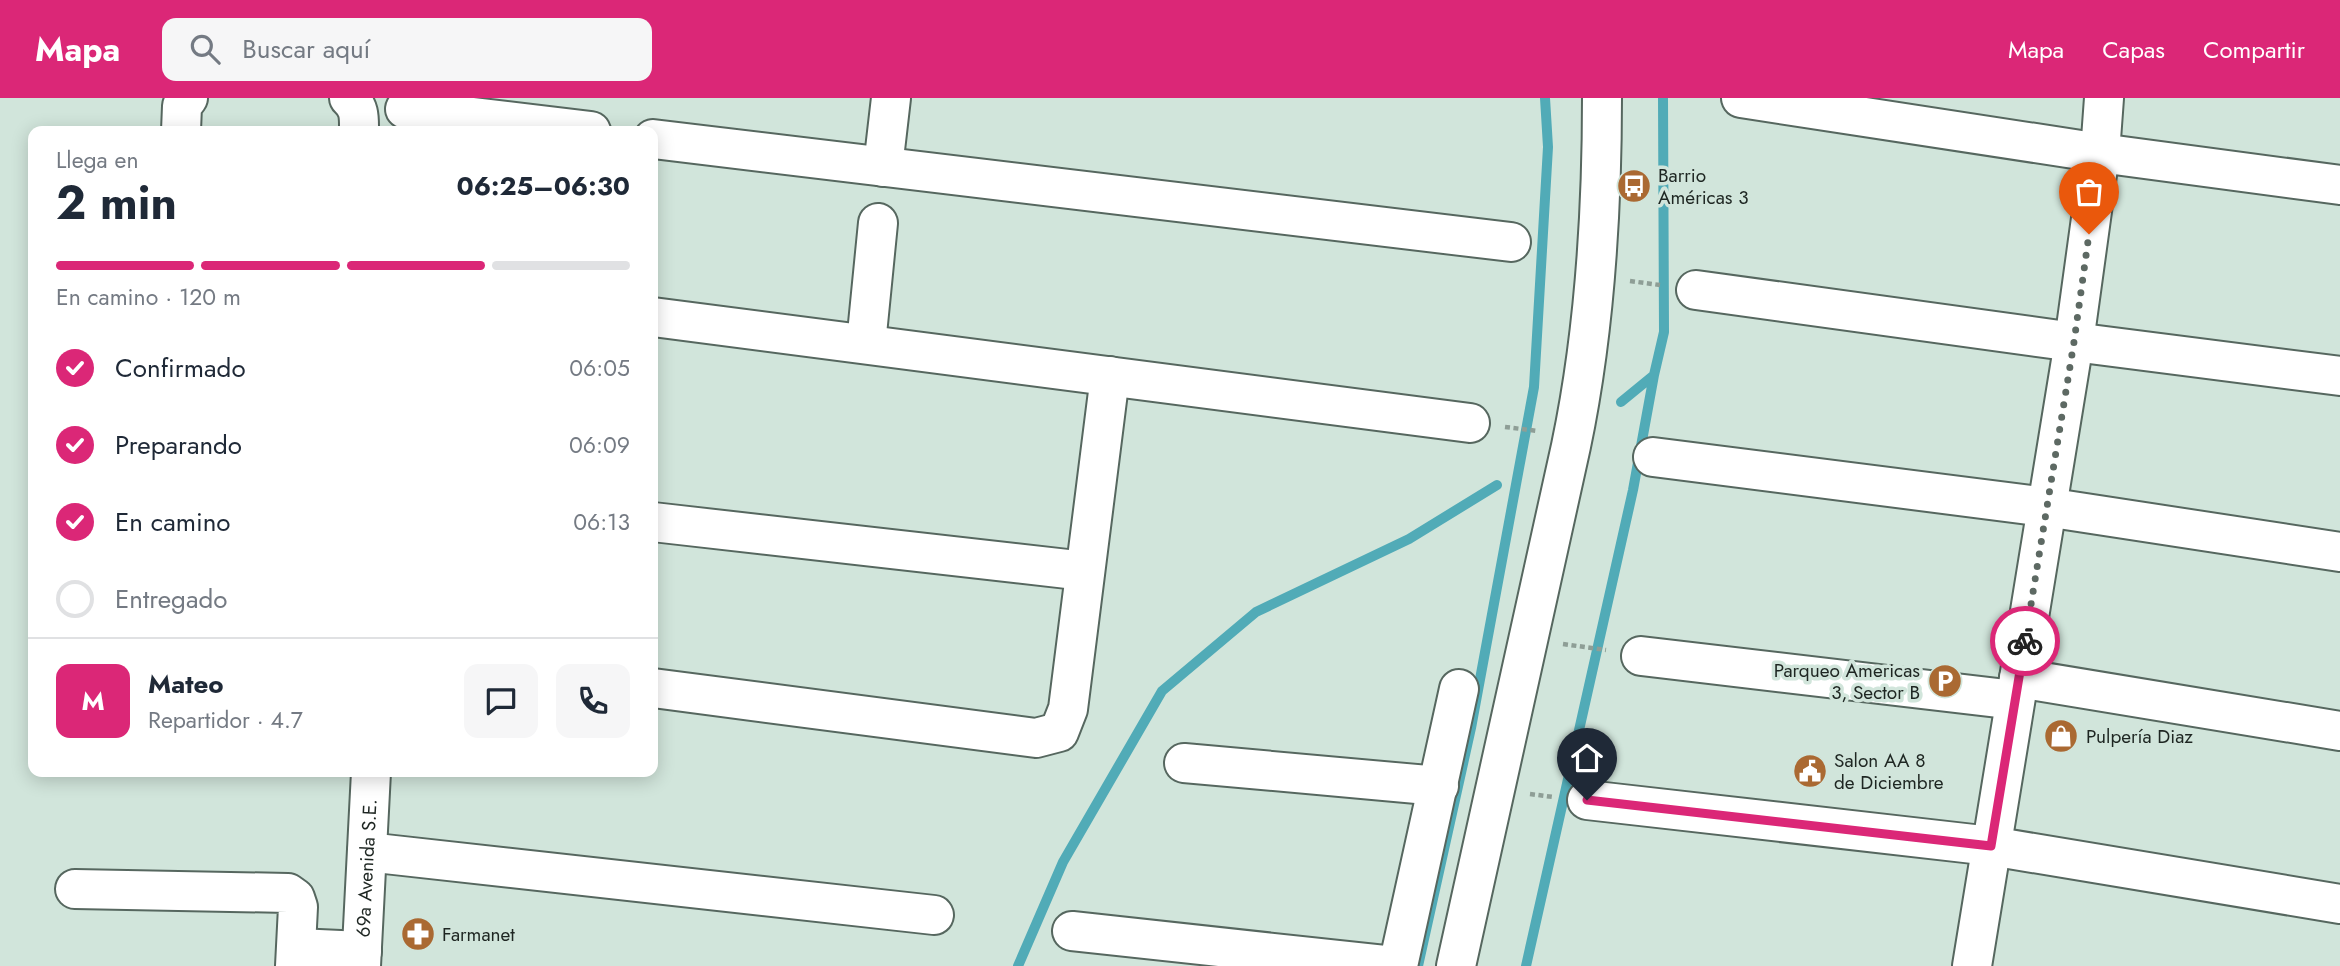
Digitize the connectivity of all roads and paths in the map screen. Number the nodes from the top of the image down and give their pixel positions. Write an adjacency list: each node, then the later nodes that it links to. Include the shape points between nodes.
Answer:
1 (188, 98): 8 (street, via 182,106)
2 (349, 98): 9 (street, via 359,112)
3 (891, 98): 13 (street)
4 (1602, 98): 49 (street, via 1602,187 1586,369)
5 (1741, 98): 12 (street)
6 (2104, 98): 12 (street)
7 (405, 113): 10 (street)
8 (181, 126)
9 (359, 126)
10 (539, 126)
11 (658, 140): 13 (street)
12 (2100, 153): 14 (street); 19 (street)
13 (883, 167): 16 (street)
14 (2340, 185)
15 (878, 223): 20 (street)
16 (1511, 242)
17 (1696, 290): 19 (street)
18 (658, 318): 20 (street)
19 (2074, 342): 22 (street); 27 (street)
20 (866, 345): 21 (street)
21 (1110, 376): 23 (street); 30 (street)
22 (2340, 376)
23 (1470, 423)
24 (1515, 428): 25 (path)
25 (1542, 431)
26 (1653, 457): 27 (street)
27 (2046, 506): 29 (street); 34 (street)
28 (658, 524): 30 (street)
29 (2340, 552)
30 (1085, 571): 32 (street, via 1068,709 1059,732 1036,738)
31 (1641, 656): 34 (street)
32 (658, 689)
33 (1459, 689): 38 (street)
34 (2017, 689): 35 (street); 40 (street)
35 (2340, 731)
36 (1184, 763): 38 (street)
37 (371, 777): 41 (street, 69a Avenida S.E.)
38 (1439, 786): 48 (street)
39 (1587, 800): 40 (street)
40 (1991, 846): 43 (street); 50 (street)
41 (367, 852): 44 (street); 47 (street, 69a Avenida S.E.)
42 (75, 889): 46 (street, via 288,893 298,907)
43 (2340, 904)
44 (934, 915)
45 (1072, 931): 48 (street)
46 (296, 957): 47 (street)
47 (361, 958)
48 (1396, 966)
49 (1456, 966)
50 (1972, 966)

